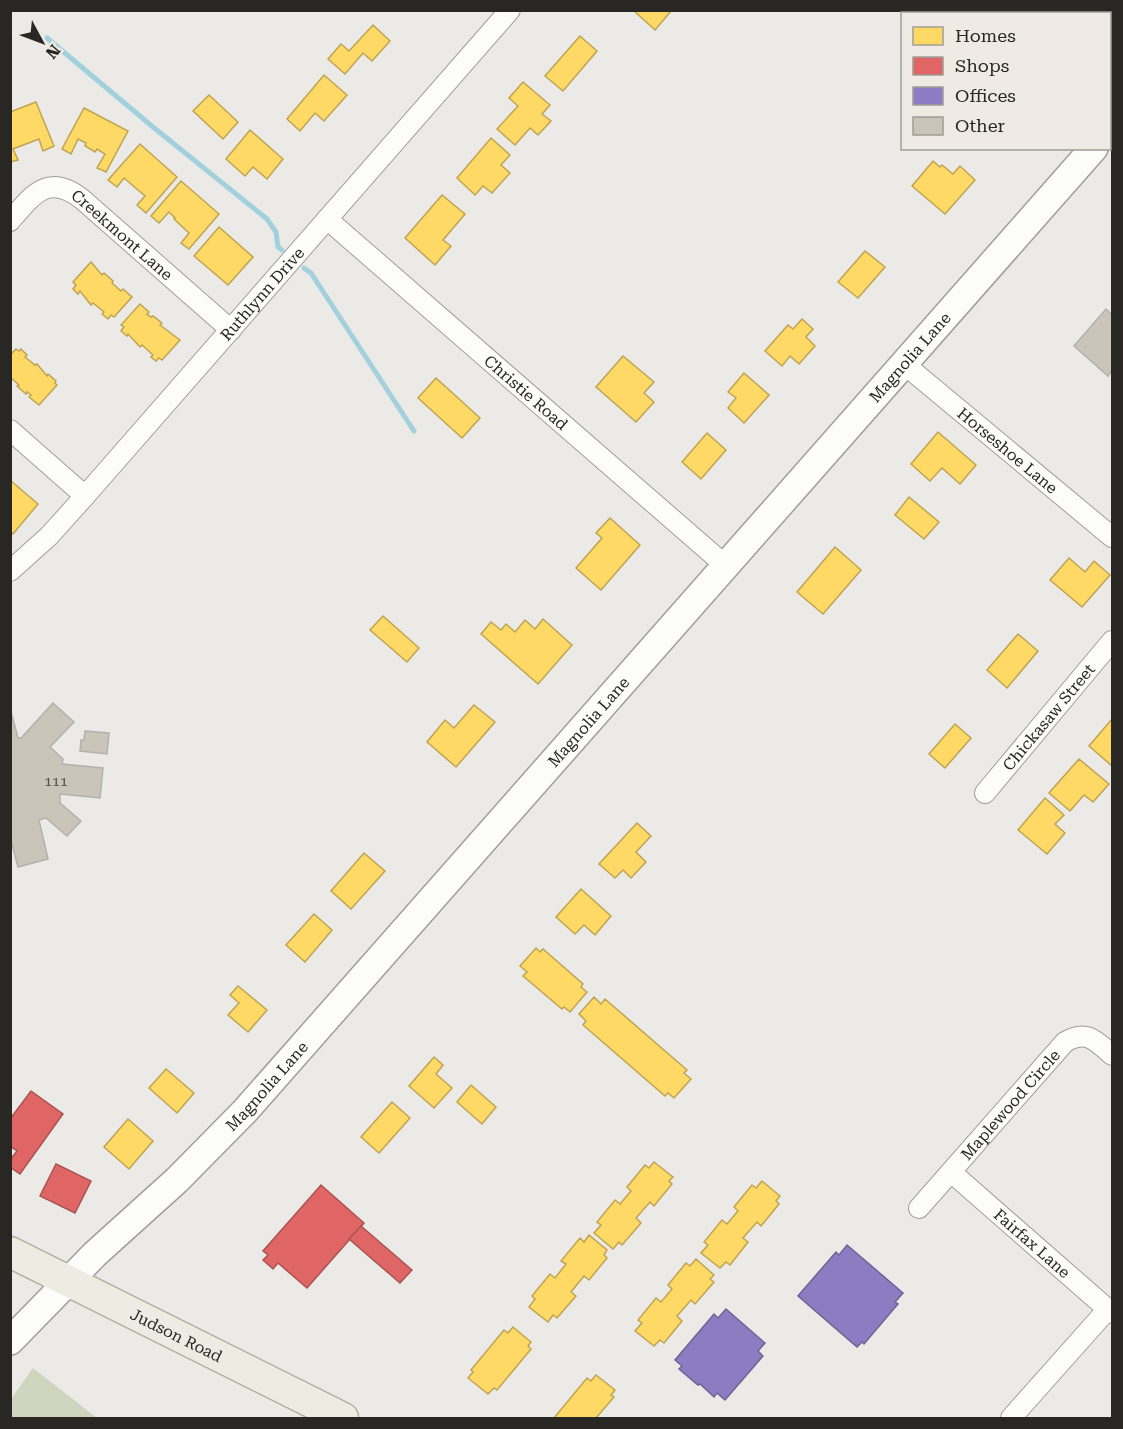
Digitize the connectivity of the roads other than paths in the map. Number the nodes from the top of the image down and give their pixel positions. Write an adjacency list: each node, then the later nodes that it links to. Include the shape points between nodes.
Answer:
1 (510, 10): 3 (street, Ruthlynn Drive)
2 (1092, 150): 6 (main road, Magnolia Lane)
3 (327, 219): 5 (street, Ruthlynn Drive); 10 (street, Christie Road)
4 (10, 221): 5 (street, Creekmont Lane, via 38,191 54,187 69,190)
5 (231, 330): 8 (street, Ruthlynn Drive)
6 (904, 364): 9 (street, Horseshoe Lane); 10 (main road, Magnolia Lane)
7 (10, 430): 8 (street)
8 (85, 496): 11 (street, Ruthlynn Drive)
9 (1113, 537)
10 (726, 566): 18 (main road, Magnolia Lane, via 245,1111)
11 (10, 571)
12 (1113, 641): 13 (street, Chickasaw Street)
13 (985, 793)
14 (1113, 1055): 15 (street, Maplewood Circle, via 1089,1037 1081,1035 1065,1042)
15 (951, 1172): 16 (street, Maplewood Circle); 19 (street, Fairfax Lane)
16 (919, 1208)
17 (10, 1252): 18 (main road, Judson Road)
18 (67, 1281): 20 (main road, Magnolia Lane); 21 (main road, Judson Road)
19 (1110, 1311): 22 (street)
20 (10, 1341)
21 (343, 1419)
22 (1011, 1419)

